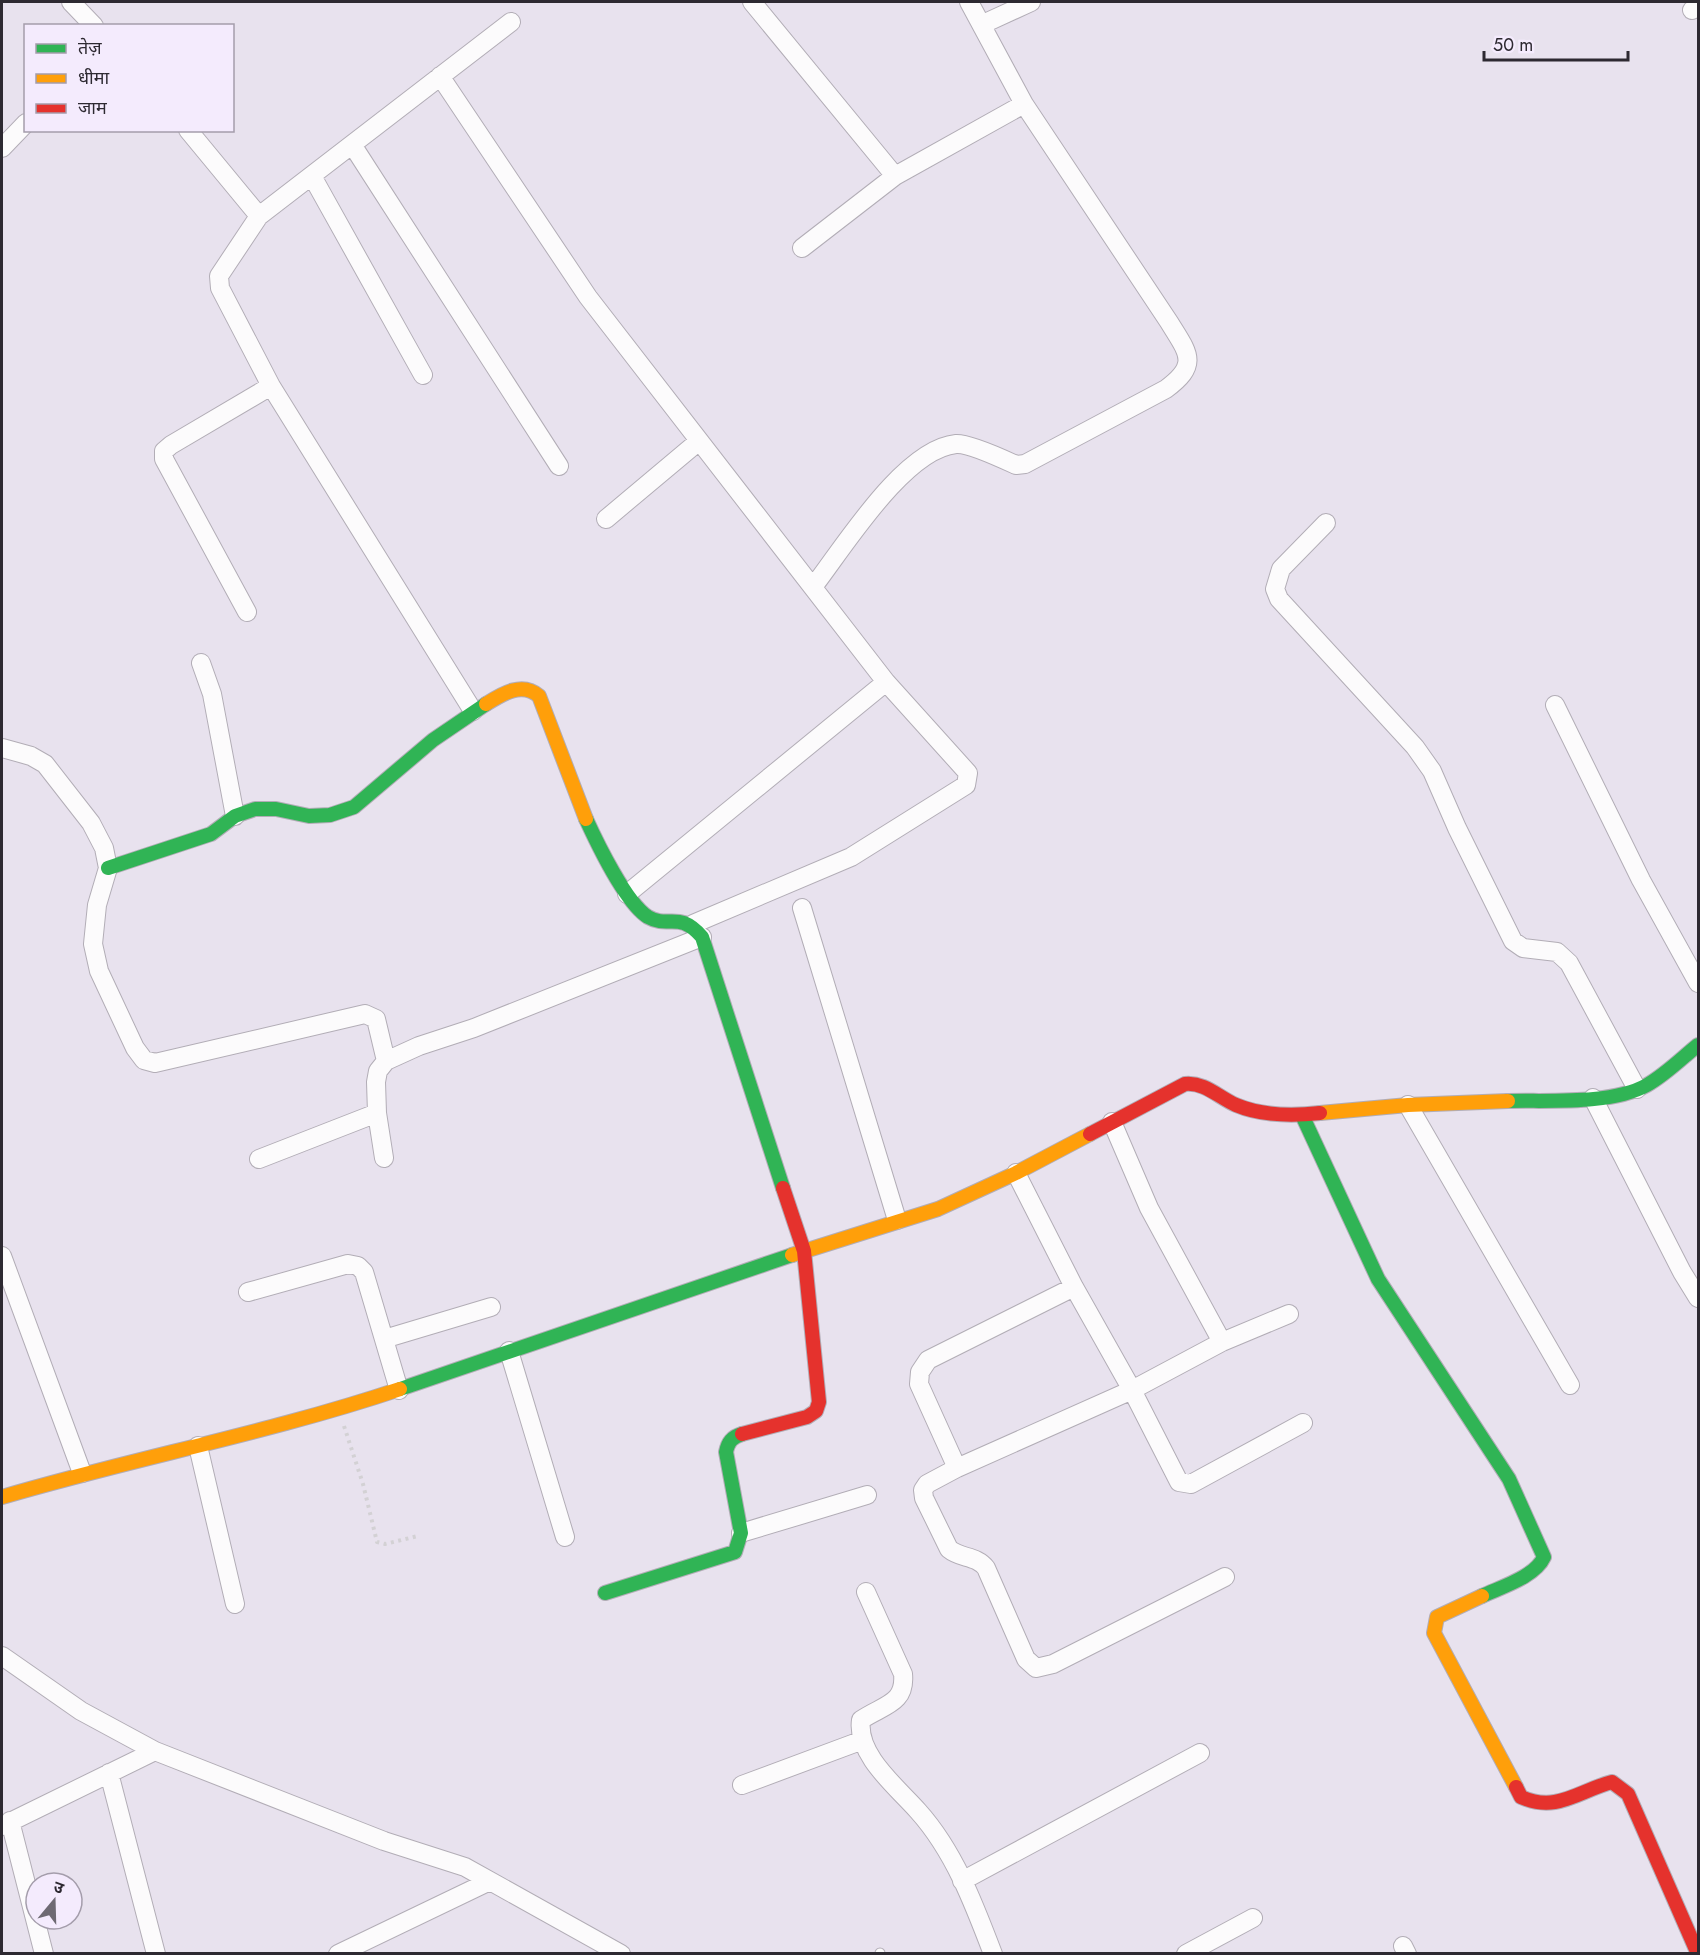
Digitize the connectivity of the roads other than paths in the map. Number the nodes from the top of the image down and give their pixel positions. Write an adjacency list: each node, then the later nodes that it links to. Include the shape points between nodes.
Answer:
1 (71, 2): 6 (street)
2 (752, 2): 15 (street)
3 (969, 2): 7 (street)
4 (1031, 2): 7 (street)
5 (511, 22): 8 (street)
6 (92, 24)
7 (983, 24): 9 (street)
8 (440, 76): 12 (street); 20 (street, via 588,297)
9 (1024, 104): 15 (street); 24 (street, via 1169,322 1189,358 1187,369 1166,389 1025,464 1016,465 959,444 917,460 890,485)
10 (24, 125): 13 (street)
11 (190, 132): 16 (street)
12 (353, 146): 14 (street); 21 (street)
13 (2, 148)
14 (312, 176): 16 (street); 18 (street)
15 (895, 176): 17 (street)
16 (259, 216): 19 (street, via 219,276 220,288)
17 (802, 248)
18 (423, 375)
19 (271, 386): 25 (street, via 164,452 176,483); 29 (street)
20 (699, 441): 22 (street); 24 (street)
21 (559, 466)
22 (606, 519)
23 (1326, 523): 39 (street, via 1281,569 1275,589 1279,598 1415,747 1432,771 1513,941 1523,948 1557,952 1569,963)
24 (813, 587): 27 (street)
25 (247, 612)
26 (201, 663): 31 (street, via 212,694)
27 (886, 682): 33 (street); 35 (street, via 968,773 966,785 851,857)
28 (1554, 705): 36 (street, via 1641,880)
29 (473, 711): 31 (street, via 354,807 330,816 255,809); 33 (street, via 519,689 534,691 597,845)
30 (2, 748): 32 (street, via 45,764 91,823 104,848)
31 (235, 816): 32 (street, via 211,834)
32 (108, 868): 38 (street, via 93,944 99,971 144,1060 155,1063 365,1014 376,1019)
33 (627, 894): 35 (street, via 653,920 682,920)
34 (802, 908): 48 (street)
35 (698, 931): 38 (street, via 669,953); 49 (street)
36 (1698, 983)
37 (1698, 1045): 39 (street)
38 (386, 1061): 42 (street, via 376,1082)
39 (1637, 1089): 40 (street)
40 (1593, 1098): 41 (street); 53 (street)
41 (1408, 1105): 43 (street); 59 (street)
42 (377, 1113): 45 (street); 46 (street)
43 (1302, 1115): 44 (street, via 1262,1112 1237,1105 1197,1083 1185,1084); 90 (street, via 1378,1279 1509,1479 1544,1557 1529,1573 1437,1617 1434,1633 1521,1797 1547,1807 1612,1782 1628,1794)
44 (1112, 1122): 47 (street); 57 (street, via 1149,1208)
45 (384, 1158)
46 (259, 1159)
47 (1016, 1173): 48 (street, via 938,1209); 51 (street)
48 (897, 1220): 49 (street)
49 (804, 1251): 58 (street); 68 (street, via 820,1405 807,1417 735,1436 728,1444 726,1452)
50 (2, 1256): 65 (street)
51 (1074, 1287): 61 (street); 64 (street, via 928,1360 920,1372 919,1384)
52 (248, 1292): 56 (street, via 348,1264 358,1266 364,1272)
53 (1698, 1298)
54 (491, 1307): 56 (street)
55 (1289, 1314): 57 (street)
56 (384, 1339): 60 (street)
57 (1222, 1342): 61 (street)
58 (509, 1351): 60 (street); 69 (street)
59 (1570, 1385)
60 (399, 1390): 63 (street)
61 (1132, 1390): 62 (street, via 1179,1482 1184,1484 1191,1484); 64 (street)
62 (1303, 1424)
63 (198, 1446): 65 (street); 73 (street)
64 (957, 1468): 70 (street, via 927,1484 924,1498 949,1549 954,1554 975,1558 986,1569 1026,1659 1036,1668 1053,1664)
65 (82, 1473): 67 (street)
66 (867, 1496): 68 (street)
67 (2, 1497)
68 (741, 1533): 72 (street, via 735,1552)
69 (565, 1537)
70 (1225, 1577)
71 (866, 1592): 75 (street, via 903,1674 904,1687 900,1697 861,1720)
72 (605, 1593)
73 (235, 1604)
74 (2, 1656): 76 (street, via 81,1711)
75 (863, 1740): 79 (street); 82 (street, via 890,1782 943,1843)
76 (154, 1751): 78 (street); 81 (street, via 384,1841 457,1864)
77 (1200, 1753): 82 (street)
78 (109, 1773): 80 (street); 85 (street)
79 (742, 1785)
80 (6, 1824): 84 (street)
81 (490, 1881): 86 (street); 87 (street)
82 (962, 1881): 88 (street)
83 (1253, 1918): 89 (street)
84 (44, 1953)
85 (156, 1953)
86 (338, 1953)
87 (621, 1953)
88 (993, 1953)
89 (1186, 1953)
90 (1698, 1953)

